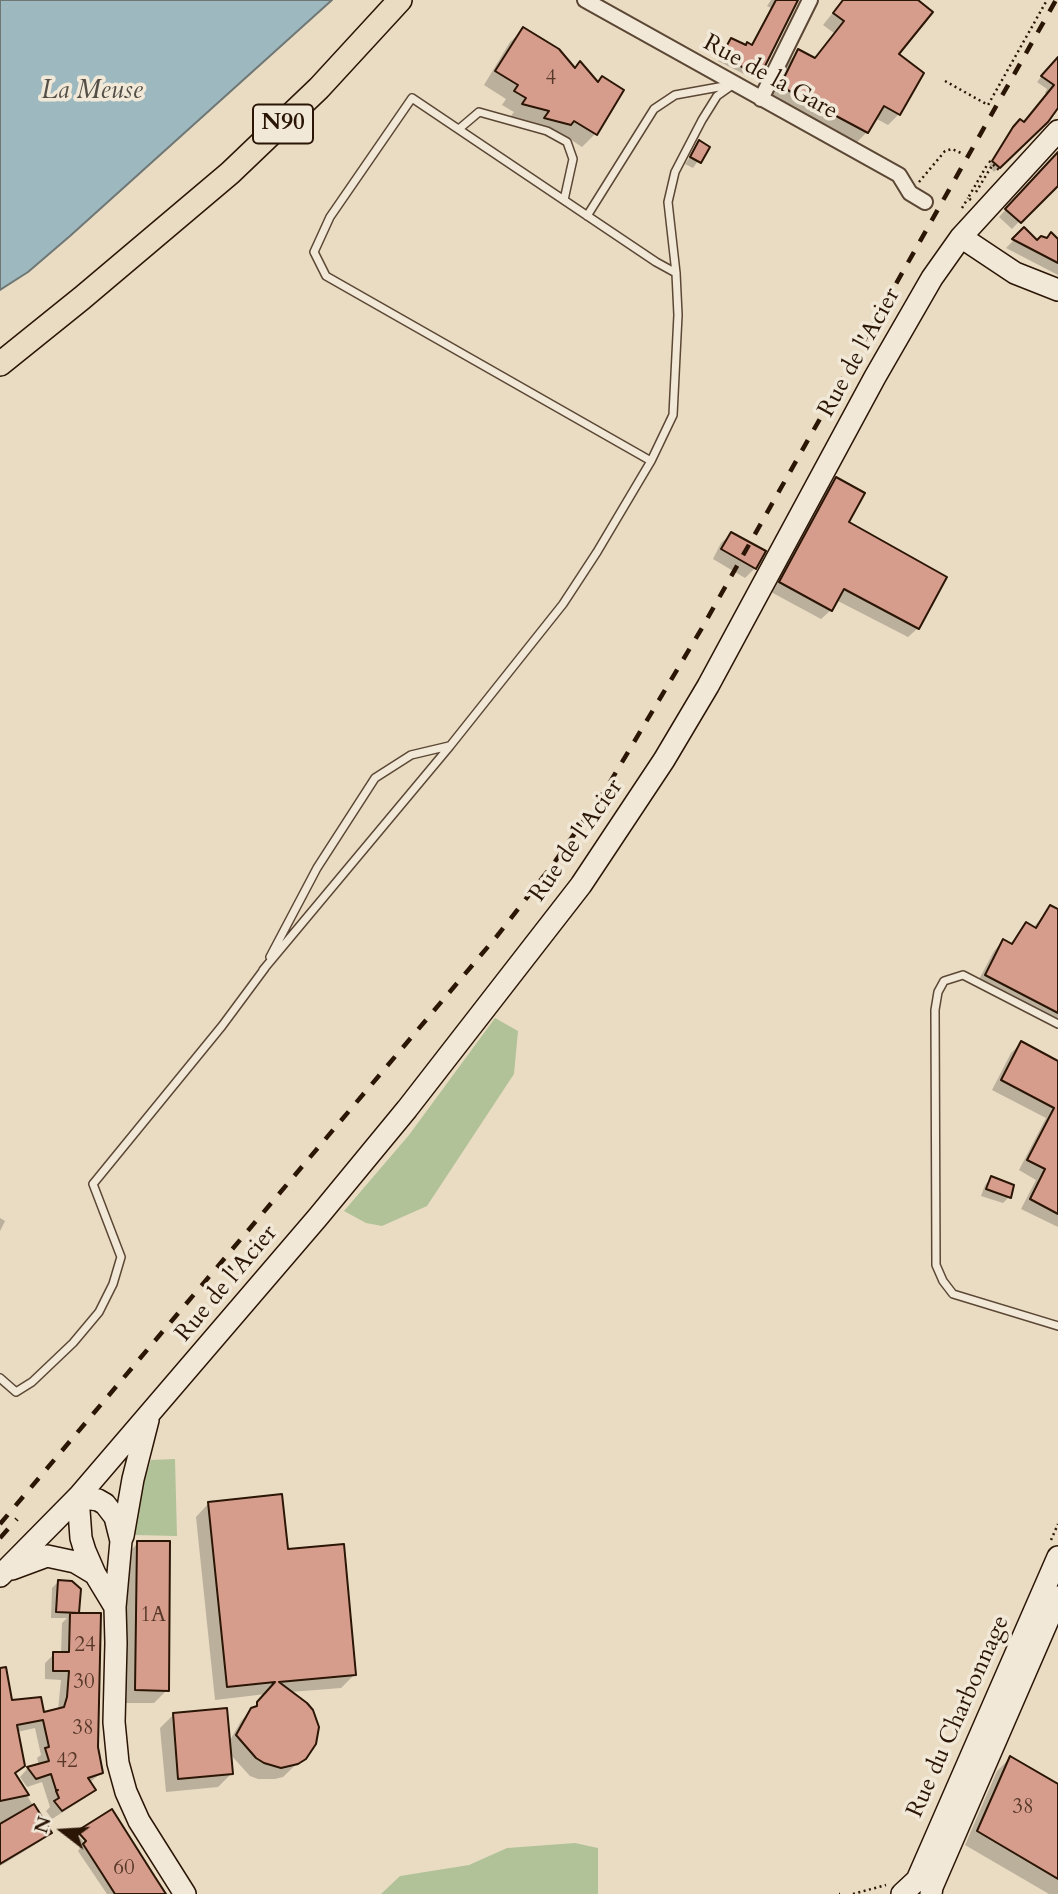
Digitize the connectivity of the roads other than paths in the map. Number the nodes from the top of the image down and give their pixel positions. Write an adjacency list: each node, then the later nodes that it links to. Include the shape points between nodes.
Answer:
1 (400, 0): 14 (main road, N90, via 281,126)
2 (585, 0): 4 (street, Rue de la Gare)
3 (810, 0): 5 (street)
4 (734, 84): 5 (street, Rue de la Gare); 10 (lane, via 675,95 654,109); 12 (lane, via 717,96 675,172 668,202)
5 (761, 99): 9 (street, Rue de la Gare, via 899,175 911,193)
6 (459, 129): 8 (lane); 8 (lane, via 479,112 547,131 567,142 573,159); 15 (lane, via 412,98 330,217 314,252 326,276)
7 (1058, 131): 11 (main road, Rue de l'Acier)
8 (564, 200): 10 (lane)
9 (925, 202)
10 (587, 216): 12 (lane)
11 (961, 237): 13 (main road, via 1015,273); 21 (main road, Rue de l'Acier, via 875,377 708,686 582,885 399,1119)
12 (676, 273): 15 (lane, via 673,415)
13 (1058, 290)
14 (0, 364)
15 (651, 461): 16 (lane, via 563,604)
16 (450, 746): 17 (lane); 17 (lane, via 411,755 375,778 317,868)
17 (263, 970): 20 (lane, via 93,1184 121,1257 99,1312 32,1382 16,1392)
18 (1058, 1024): 19 (lane, via 963,975 944,981 938,992 936,1265 953,1294)
19 (1058, 1326)
20 (0, 1378)
21 (149, 1416): 22 (main road, Rue de l'Acier); 23 (main road)
22 (78, 1497): 23 (main road, via 105,1504 115,1517); 25 (main road, via 82,1538); 26 (main road, Rue de l'Acier)
23 (121, 1541): 28 (main road)
24 (1058, 1557): 30 (main road, Rue du Charbonnage, via 917,1880)
25 (95, 1574): 26 (main road, via 75,1562 47,1556); 28 (main road)
26 (0, 1576)
27 (1057, 1601): 31 (main road, Rue du Charbonnage)
28 (115, 1607): 29 (main road, via 118,1762 139,1821)
29 (185, 1894)
30 (902, 1894)
31 (931, 1894)

